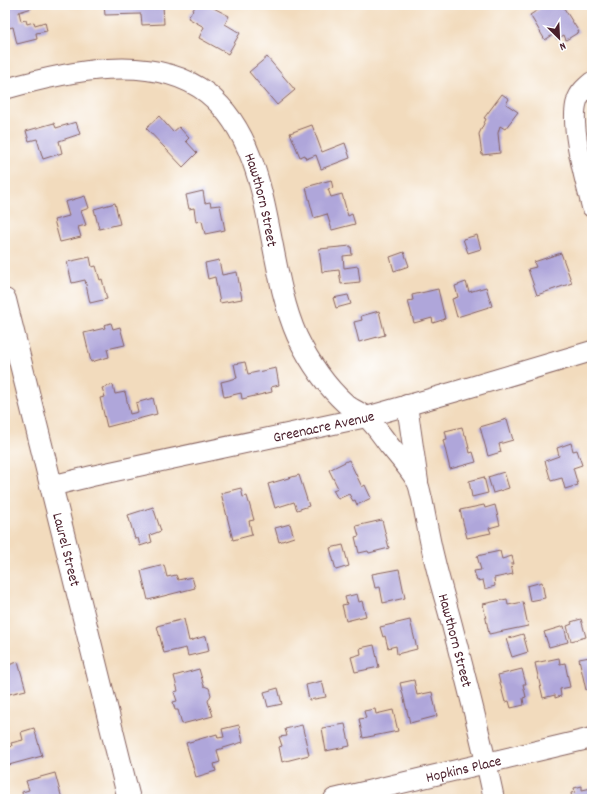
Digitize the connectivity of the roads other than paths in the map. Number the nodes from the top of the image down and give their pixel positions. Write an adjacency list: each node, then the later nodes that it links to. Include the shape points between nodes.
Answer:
1 (592, 82): 3 (street, via 584,88 577,99 575,113 579,148)
2 (5, 89): 7 (street, Hawthorn Street, via 52,77 110,68 159,72 182,79 194,84 217,102 235,125 257,177 281,285 298,338 327,384 350,407)
3 (592, 207)
4 (5, 300): 9 (street, Laurel Street)
5 (592, 351): 6 (street, Greenacre Avenue)
6 (407, 405): 7 (street, Greenacre Avenue); 8 (street, Hawthorn Street)
7 (366, 417): 8 (street, Hawthorn Street); 9 (street, Greenacre Avenue)
8 (418, 482): 11 (street, Hawthorn Street, via 433,556)
9 (51, 486): 12 (street, Laurel Street)
10 (592, 738): 11 (street, Hopkins Place)
11 (487, 763): 13 (street, Hopkins Place); 14 (street, Hawthorn Street)
12 (129, 799)
13 (334, 799)
14 (494, 799)

